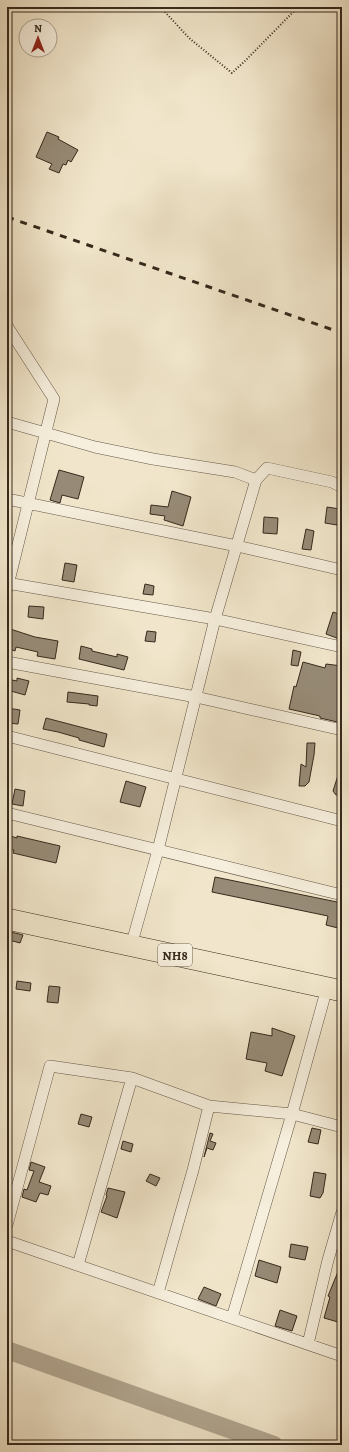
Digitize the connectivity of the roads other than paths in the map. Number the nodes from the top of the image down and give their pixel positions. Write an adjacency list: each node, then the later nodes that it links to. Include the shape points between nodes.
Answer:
1 (7, 326): 3 (street, via 54,400)
2 (7, 422): 3 (street)
3 (46, 433): 4 (street, via 95,447 153,459 235,472); 7 (street)
4 (256, 480): 5 (street, via 267,468 332,482); 8 (street)
5 (342, 487)
6 (7, 499): 7 (street)
7 (28, 504): 8 (street); 10 (street)
8 (237, 546): 9 (street); 11 (street)
9 (342, 570)
10 (7, 585): 11 (street)
11 (215, 619): 12 (street); 14 (street)
12 (342, 647)
13 (7, 662): 14 (street)
14 (196, 697): 15 (street); 17 (street)
15 (342, 730)
16 (7, 736): 17 (street)
17 (176, 778): 19 (street); 20 (street)
18 (7, 813): 20 (street)
19 (342, 821)
20 (158, 850): 21 (street); 23 (street)
21 (342, 895)
22 (7, 919): 23 (highway, NH8)
23 (131, 946): 24 (highway, NH8)
24 (338, 988): 27 (street)
25 (132, 1078): 26 (street); 30 (street, via 50,1066); 32 (street)
26 (209, 1106): 27 (street); 33 (street)
27 (292, 1114): 28 (street); 34 (street)
28 (342, 1127)
29 (342, 1212): 35 (street)
30 (7, 1225)
31 (7, 1241): 32 (street)
32 (78, 1265): 33 (street)
33 (158, 1293): 34 (street)
34 (232, 1318): 35 (street)
35 (308, 1344): 36 (street)
36 (342, 1356)

